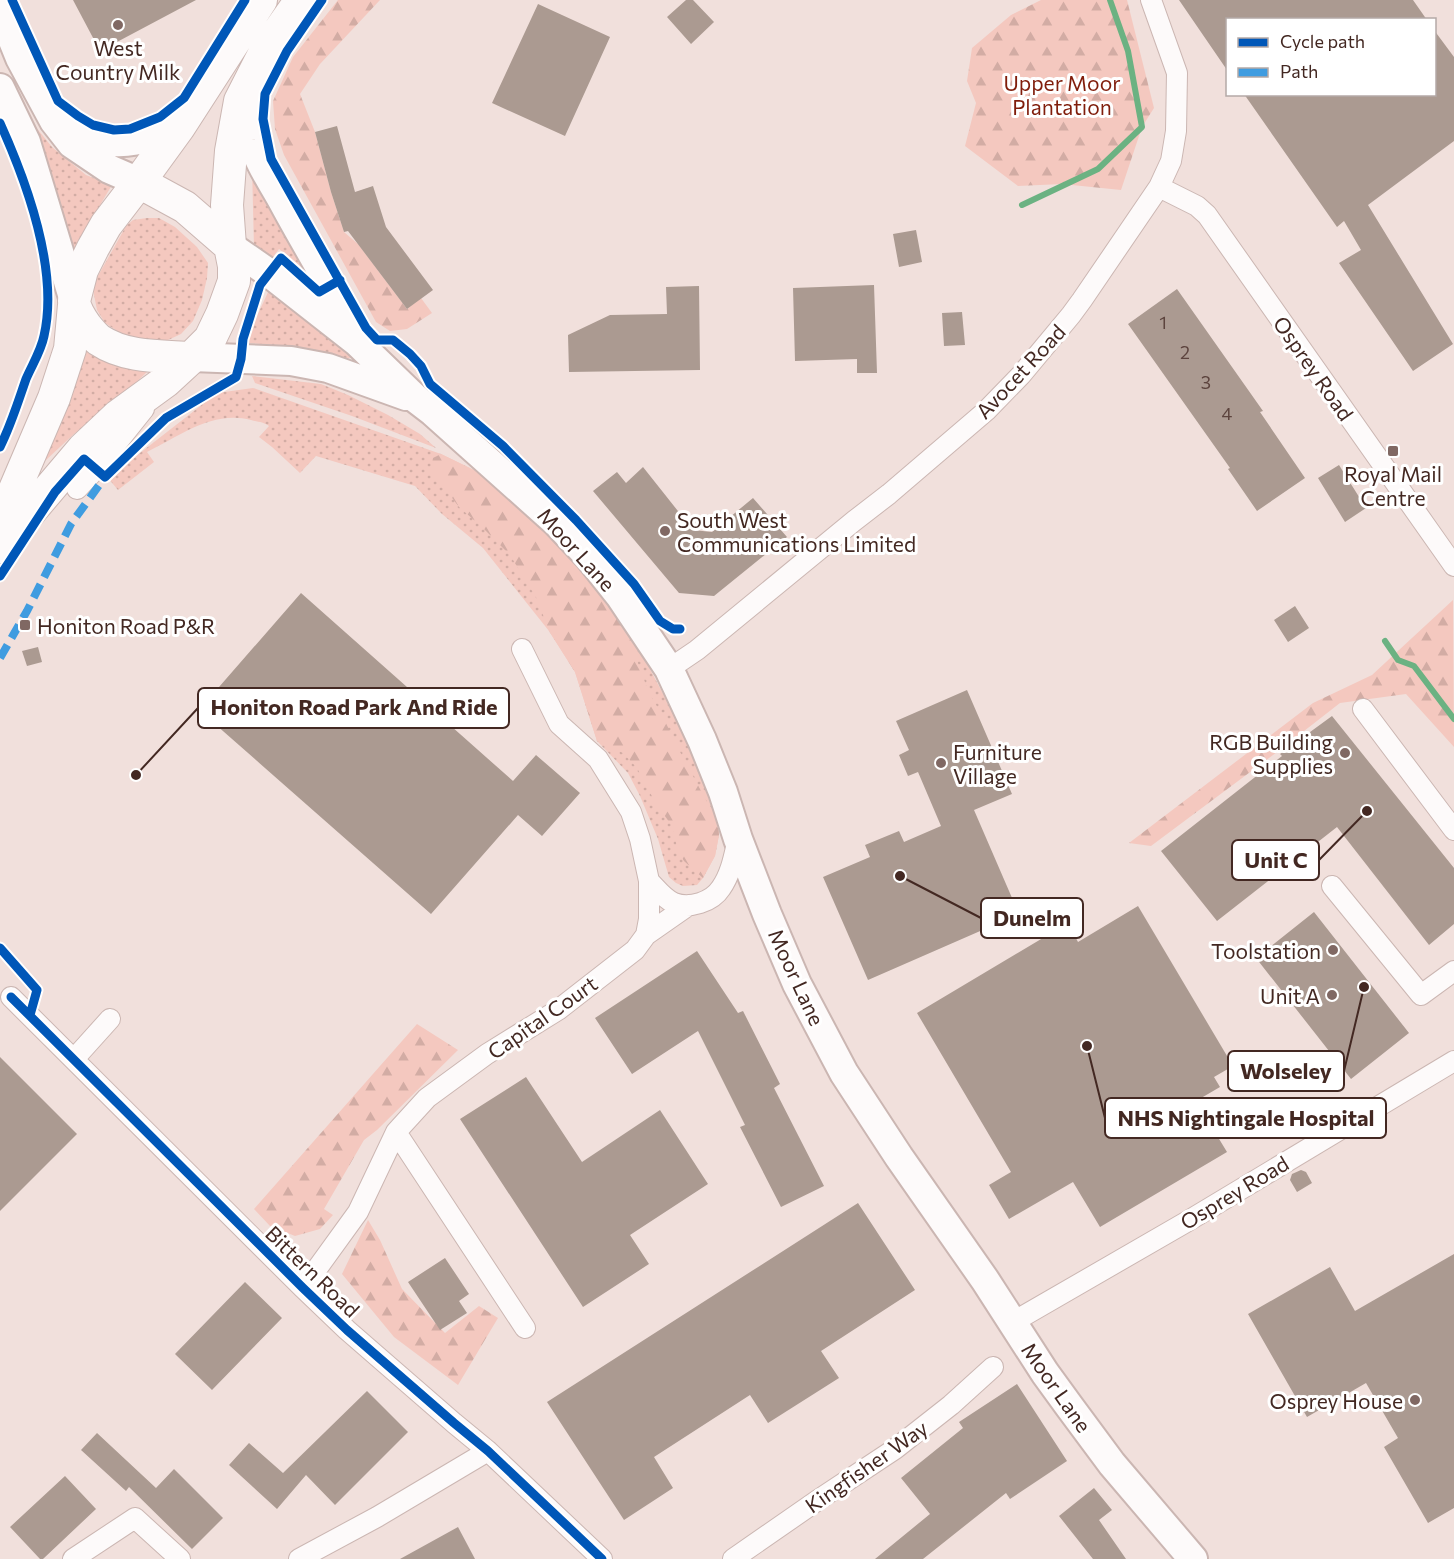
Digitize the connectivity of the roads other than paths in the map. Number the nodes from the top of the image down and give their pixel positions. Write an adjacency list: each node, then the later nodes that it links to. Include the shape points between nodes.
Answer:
1 (261, 0): 8 (main road)
2 (301, 0): 5 (main road)
3 (1151, 0): 10 (street, Avocet Road, via 1177,74 1176,131 1171,161)
4 (0, 9): 7 (main road)
5 (267, 48): 11 (main road, via 240,101 228,194); 13 (main road, via 252,110 252,138 260,162 345,313)
6 (0, 88): 12 (main road, via 26,142)
7 (54, 121): 8 (main road, via 95,139 125,143); 9 (main road, via 72,144)
8 (178, 127): 9 (main road)
9 (139, 182): 11 (main road, via 184,207); 12 (main road, via 93,248 82,270)
10 (1159, 187): 20 (street, Osprey Road, via 1208,215); 22 (street, Avocet Road, via 1071,315 1005,393 888,494)
11 (230, 246): 13 (main road, Moor Lane); 14 (main road, via 234,281 210,339)
12 (74, 303): 14 (main road, via 83,322 98,339 115,348 140,356); 18 (main road, via 70,349 54,398)
13 (357, 342): 16 (main road, Moor Lane)
14 (191, 357): 15 (main road); 16 (main road, Moor Lane, via 291,361 328,368)
15 (166, 381): 17 (street); 19 (main road, via 82,449)
16 (416, 399): 22 (main road, Moor Lane, via 556,522 620,596)
17 (77, 489)
18 (0, 524)
19 (0, 547)
20 (1454, 566)
21 (522, 649): 26 (street, via 559,724 598,759 631,812)
22 (669, 669): 25 (main road, Moor Lane, via 702,740)
23 (1363, 709): 24 (street)
24 (1454, 830)
25 (738, 839): 28 (street, Capital Court, via 721,889 706,901); 37 (main road, Moor Lane, via 797,984 844,1073)
26 (649, 881): 28 (street, via 675,903); 29 (street)
27 (1332, 886): 30 (street, via 1421,995)
28 (689, 905): 29 (street, Capital Court)
29 (646, 935): 35 (street, Capital Court, via 635,950 558,1010 487,1054 427,1098)
30 (1454, 971)
31 (11, 997): 33 (street, Bittern Road)
32 (110, 1019): 33 (street)
33 (74, 1059): 36 (street, Bittern Road)
34 (1454, 1061): 37 (street, Osprey Road)
35 (396, 1132): 36 (street, Capital Court, via 358,1212); 38 (street)
36 (303, 1288): 40 (street, Bittern Road)
37 (1013, 1322): 46 (main road, Moor Lane, via 1106,1455)
38 (525, 1328)
39 (993, 1367): 45 (street, Kingfisher Way, via 895,1449)
40 (488, 1451): 43 (street); 44 (street, Bittern Road)
41 (73, 1559): 42 (street, via 135,1518)
42 (180, 1559)
43 (299, 1559)
44 (602, 1559)
45 (734, 1559)
46 (1193, 1559)

